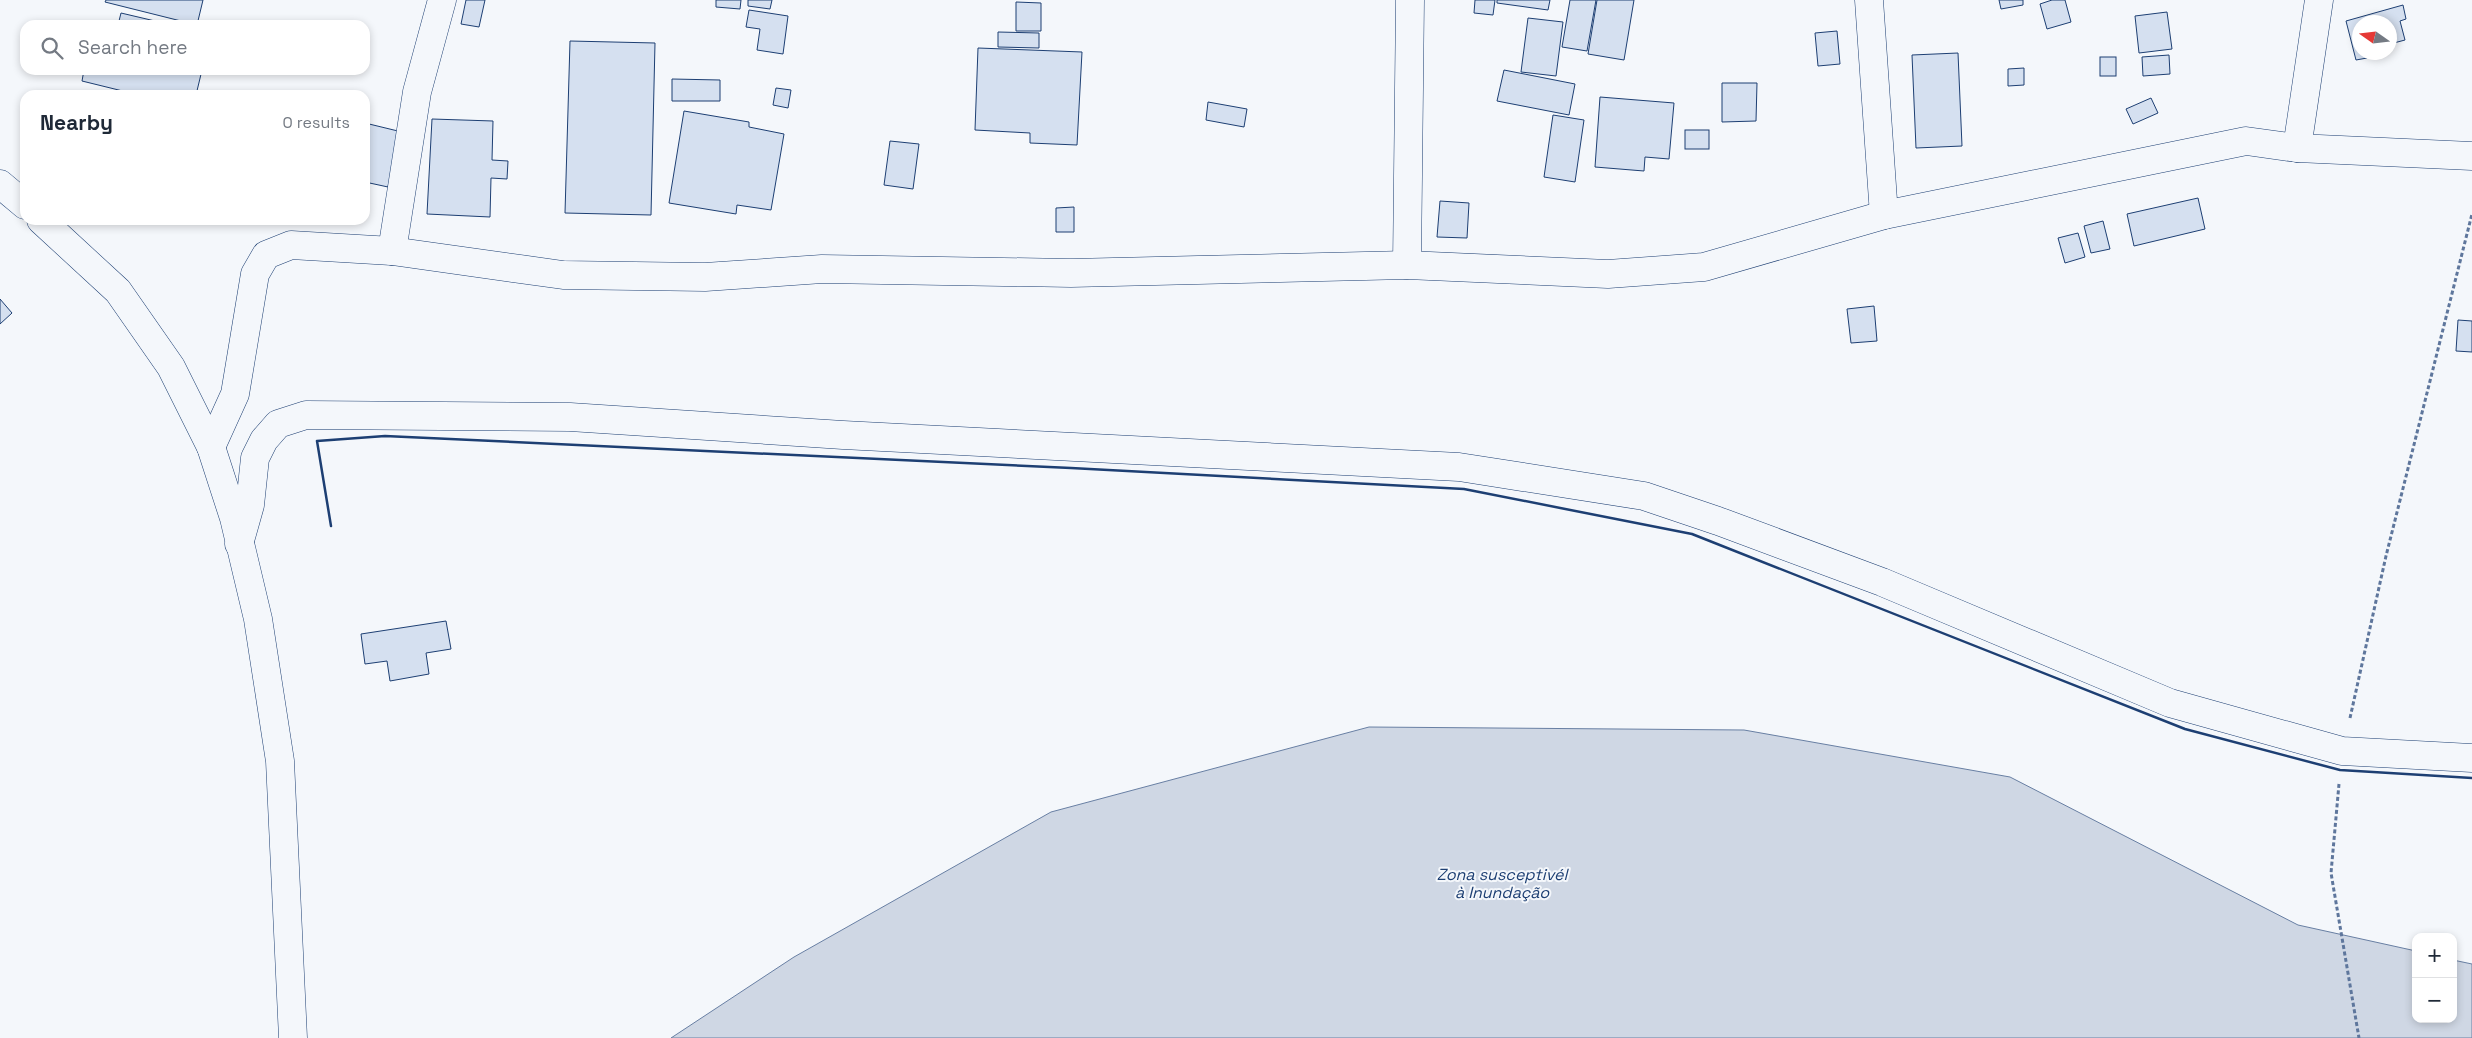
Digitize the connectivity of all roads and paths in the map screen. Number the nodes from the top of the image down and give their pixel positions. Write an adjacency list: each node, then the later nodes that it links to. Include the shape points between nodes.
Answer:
1 (442, 0): 12 (street, via 417,92)
2 (1410, 0): 13 (street)
3 (1869, 0): 10 (street)
4 (2319, 0): 5 (street)
5 (2297, 148): 6 (street); 10 (street, via 2246,141)
6 (2472, 156)
7 (0, 184): 8 (street)
8 (20, 201)
9 (2472, 214): 16 (path, via 2393,528)
10 (1884, 215): 13 (street, via 1704,267 1608,274)
11 (46, 225): 14 (street, via 118,290 171,367)
12 (392, 251): 13 (street, via 563,275 658,277 705,277 822,268 1071,273); 14 (street, via 291,245 266,255 255,274 236,394)
13 (1407, 265)
14 (211, 447): 15 (street)
15 (240, 544): 16 (street, via 250,505 255,458 264,440 278,424 306,415 570,417 843,435 1459,467 1644,496 1882,582 2170,703); 18 (street, via 258,619 280,761)
16 (2342, 751): 17 (street); 19 (path, via 2331,873)
17 (2472, 758)
18 (293, 1038)
19 (2358, 1038)

